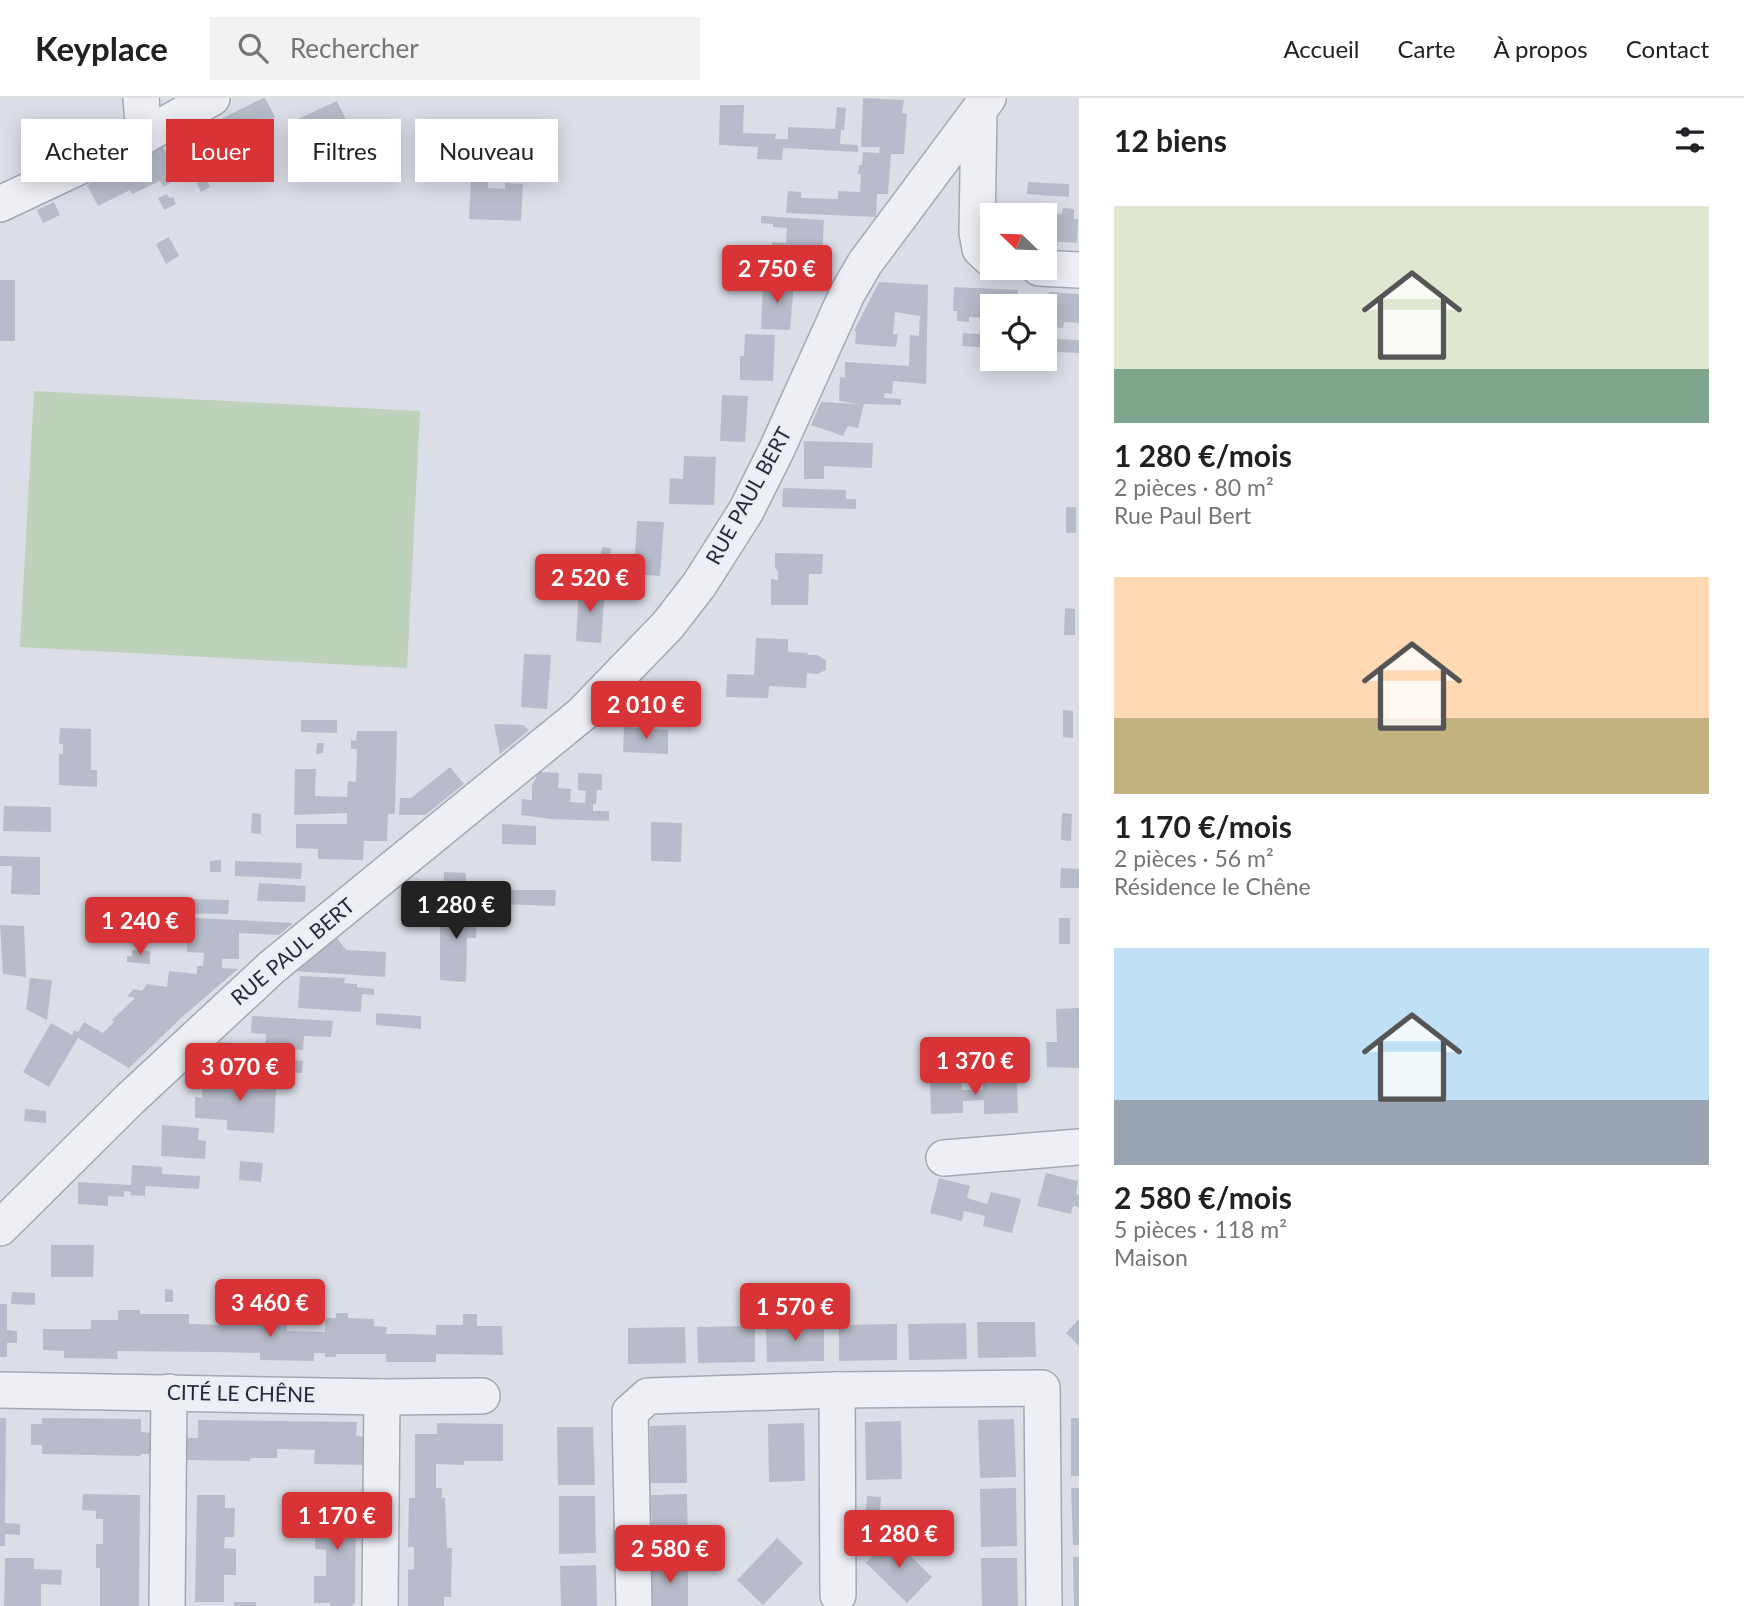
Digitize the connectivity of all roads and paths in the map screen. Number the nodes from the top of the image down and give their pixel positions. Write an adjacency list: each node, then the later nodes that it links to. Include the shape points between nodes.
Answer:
1 (141, 98): 4 (street)
2 (212, 98): 5 (street)
3 (983, 104): 8 (street); 13 (street, RUE PAUL BERT, via 865,263 746,510 711,568 668,625 582,714 272,967)
4 (143, 119)
5 (152, 131)
6 (46, 182): 7 (street)
7 (0, 204)
8 (980, 249)
9 (1057, 269): 10 (street)
10 (1079, 270)
11 (1079, 1147): 12 (street)
12 (944, 1157)
13 (0, 1228)
14 (0, 1390): 16 (street, CITÉ LE CHÊNE)
15 (837, 1390): 19 (street); 22 (street, via 648,1396 630,1412); 23 (street, via 1042,1388)
16 (169, 1392): 18 (street, CITÉ LE CHÊNE); 20 (street)
17 (482, 1396): 18 (street, CITÉ LE CHÊNE)
18 (382, 1397): 21 (street)
19 (839, 1602)
20 (167, 1606)
21 (380, 1606)
22 (634, 1606)
23 (1044, 1606)

